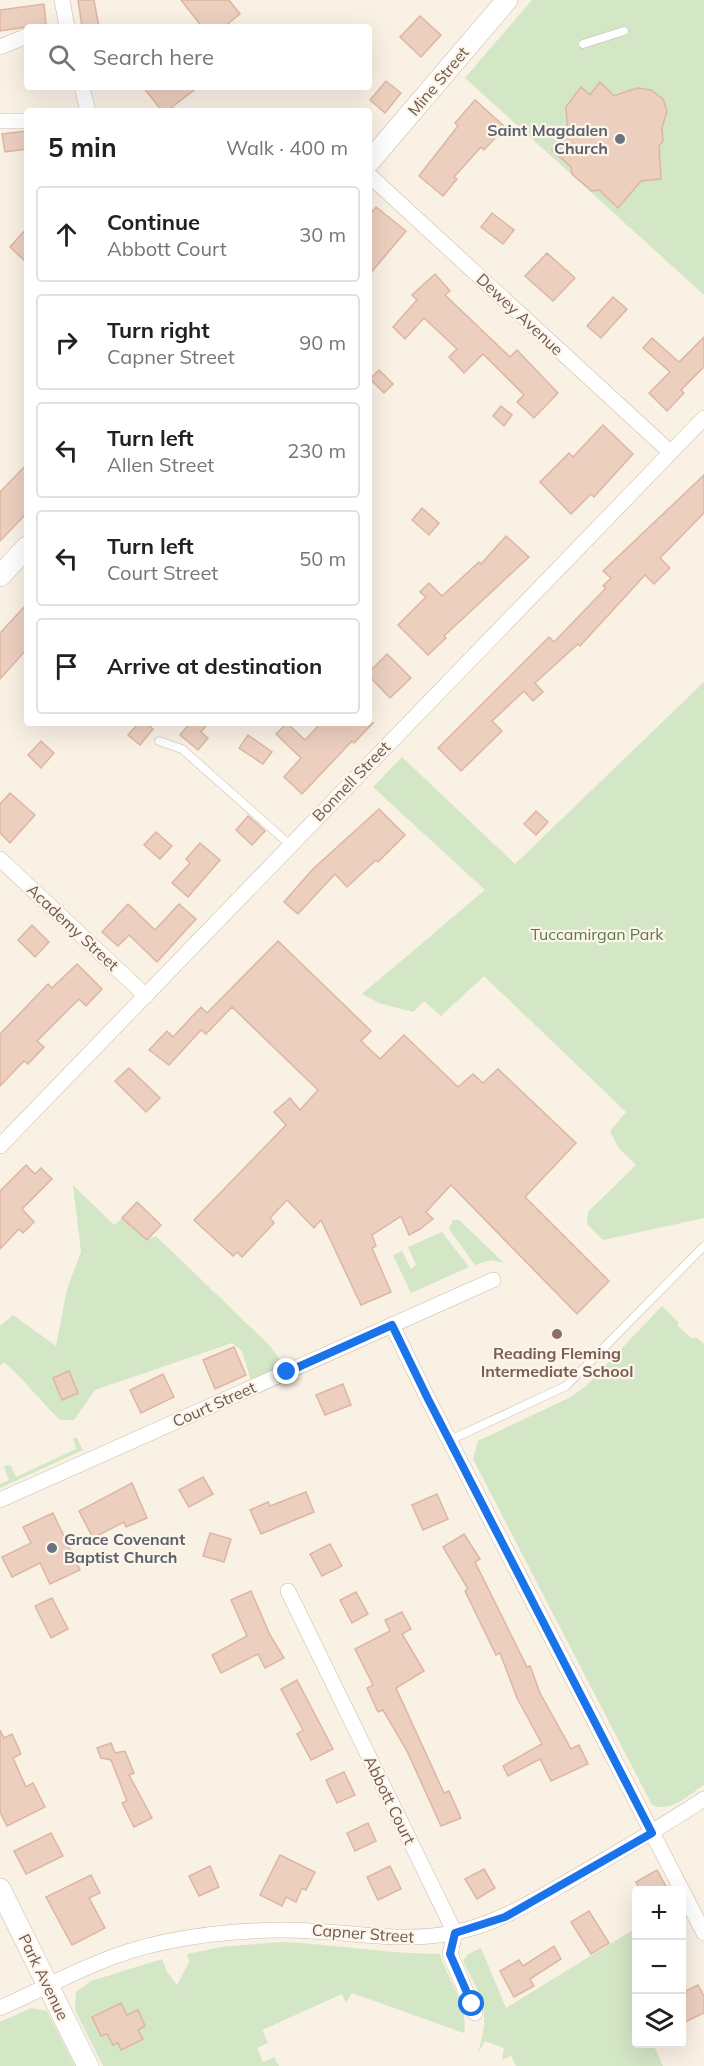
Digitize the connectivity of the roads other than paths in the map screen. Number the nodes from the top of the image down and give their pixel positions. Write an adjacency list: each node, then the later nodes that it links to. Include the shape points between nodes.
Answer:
1 (62, 0): 3 (street)
2 (507, 0): 12 (street, Mine Street)
3 (66, 24)
4 (624, 31): 6 (lane)
5 (24, 37): 7 (street)
6 (584, 44)
7 (0, 47)
8 (82, 90): 9 (street)
9 (83, 108)
10 (0, 121): 11 (street)
11 (24, 121)
12 (372, 158)
13 (372, 178): 15 (street, Dewey Avenue)
14 (704, 418): 15 (street, Bonnell Street)
15 (670, 452): 19 (street, Bonnell Street)
16 (24, 549): 17 (street)
17 (0, 576)
18 (159, 741): 19 (lane, via 182,749)
19 (289, 844): 21 (street, Bonnell Street)
20 (0, 859): 21 (street, Academy Street)
21 (146, 996): 22 (street, Bonnell Street)
22 (0, 1146)
23 (704, 1246): 26 (lane, via 566,1386)
24 (493, 1280): 25 (street, Court Street)
25 (392, 1325): 26 (street); 27 (street, Court Street)
26 (450, 1440): 30 (street)
27 (0, 1500)
28 (288, 1591): 32 (street, Abbott Court)
29 (704, 1799): 30 (street, Capner Street)
30 (652, 1833): 32 (street, Capner Street, via 505,1917); 33 (street)
31 (0, 1889): 34 (street, Park Avenue)
32 (455, 1933): 34 (street, Capner Street, via 414,1938 316,1930 216,1934 96,1963); 36 (street, Abbott Court, via 450,1954)
33 (704, 1933)
34 (48, 1986): 35 (street, Capner Street); 37 (street, Park Avenue)
35 (0, 2008)
36 (475, 2013)
37 (88, 2066)

